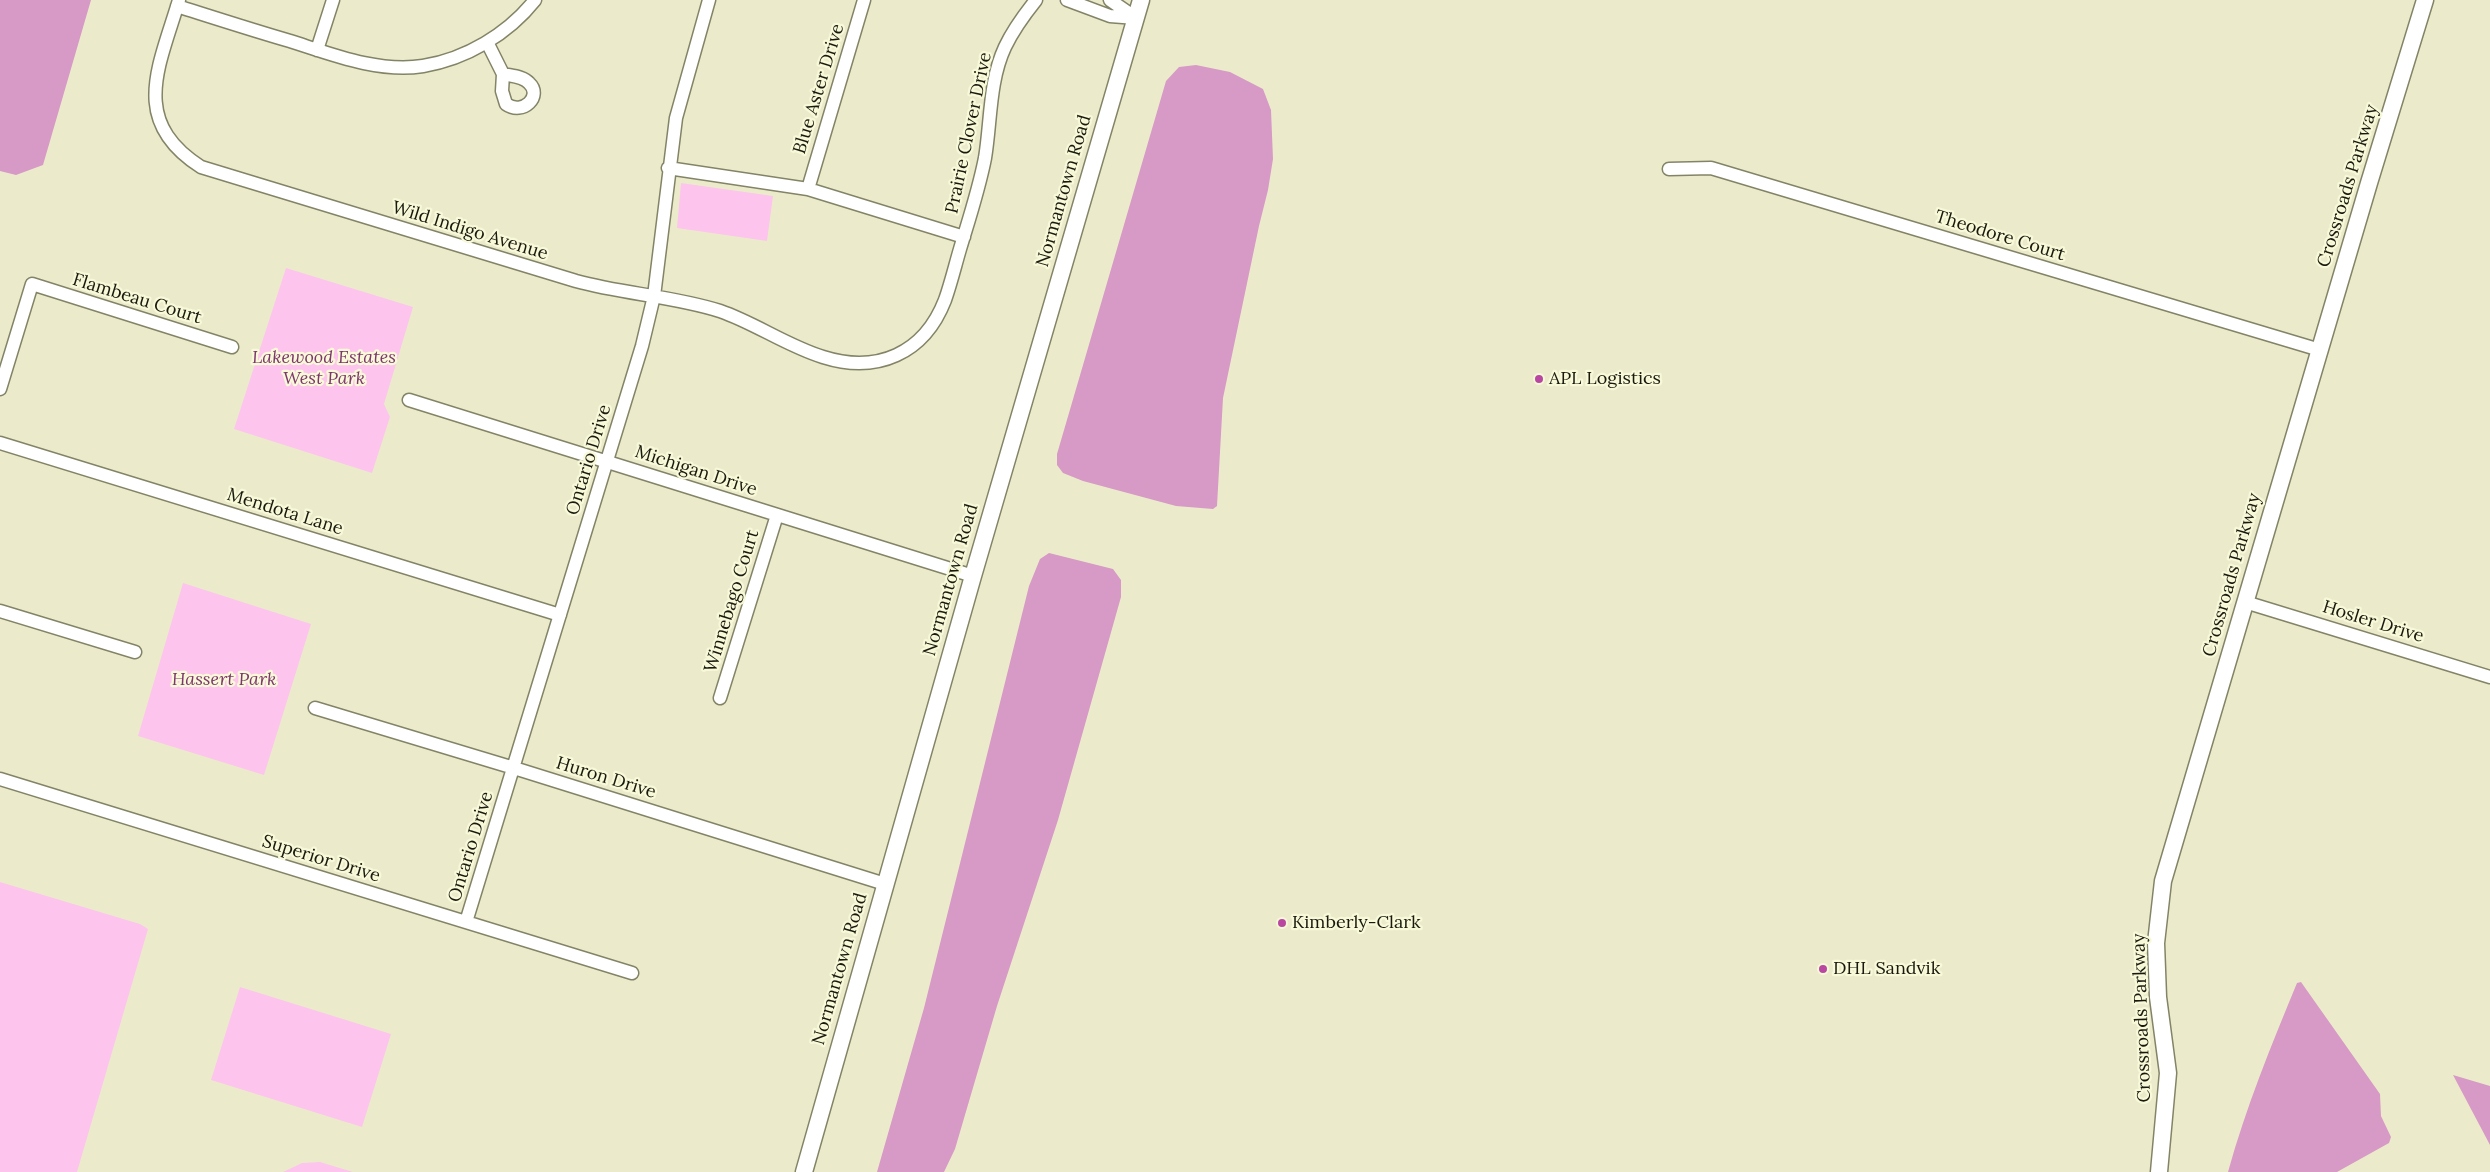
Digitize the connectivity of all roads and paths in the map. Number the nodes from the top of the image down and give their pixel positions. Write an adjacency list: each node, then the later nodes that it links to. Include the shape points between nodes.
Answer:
1 (333, 0): 13 (street)
2 (534, 0): 12 (street, via 508,28)
3 (709, 0): 15 (street, Ontario Drive, via 676,118)
4 (864, 0): 17 (street, Blue Aster Drive)
5 (1036, 0): 18 (street, Prairie Clover Drive, via 1014,28 996,72 984,158)
6 (1067, 0): 11 (street, via 1110,16)
7 (1110, 0): 11 (street)
8 (1141, 0): 11 (street, Normantown Road)
9 (2425, 0): 21 (street, Crossroads Parkway)
10 (178, 3): 13 (street); 19 (street, Wild Indigo Avenue, via 155,84 156,109 163,131 172,143 182,155 201,167 598,288)
11 (1136, 18): 28 (street, Normantown Road)
12 (487, 42): 13 (street, via 457,56 422,66 357,62); 14 (street)
13 (317, 50)
14 (503, 74)
15 (668, 168): 17 (street); 19 (street, Ontario Drive)
16 (1669, 170): 21 (street, Theodore Court, via 1711,168)
17 (808, 189): 18 (street)
18 (964, 237): 22 (street, Prairie Clover Drive, via 944,301 919,340)
19 (654, 296): 22 (street, Wild Indigo Avenue, via 721,311 822,357 870,363); 26 (street, Ontario Drive)
20 (232, 347): 23 (street, Flambeau Court, via 32,284)
21 (2320, 350): 29 (street, Crossroads Parkway)
22 (902, 353)
23 (0, 389)
24 (409, 400): 26 (street, Michigan Drive)
25 (0, 443): 31 (street, Mendota Lane)
26 (607, 461): 27 (street, Michigan Drive); 31 (street, Ontario Drive)
27 (777, 515): 28 (street, Michigan Drive); 34 (street, Winnebago Court)
28 (973, 576): 38 (street, Normantown Road)
29 (2245, 602): 33 (street, Hosler Drive); 42 (street, Crossroads Parkway, via 2163,882 2156,943 2158,997 2168,1073)
30 (0, 611): 32 (street)
31 (560, 615): 36 (street, Ontario Drive)
32 (135, 652)
33 (2490, 677)
34 (720, 698)
35 (315, 708): 36 (street, Huron Drive)
36 (514, 768): 38 (street, Huron Drive); 39 (street, Ontario Drive)
37 (0, 779): 39 (street, Superior Drive)
38 (885, 884): 41 (street, Normantown Road)
39 (466, 922): 40 (street, Superior Drive)
40 (632, 973)
41 (804, 1172)
42 (2159, 1172)

